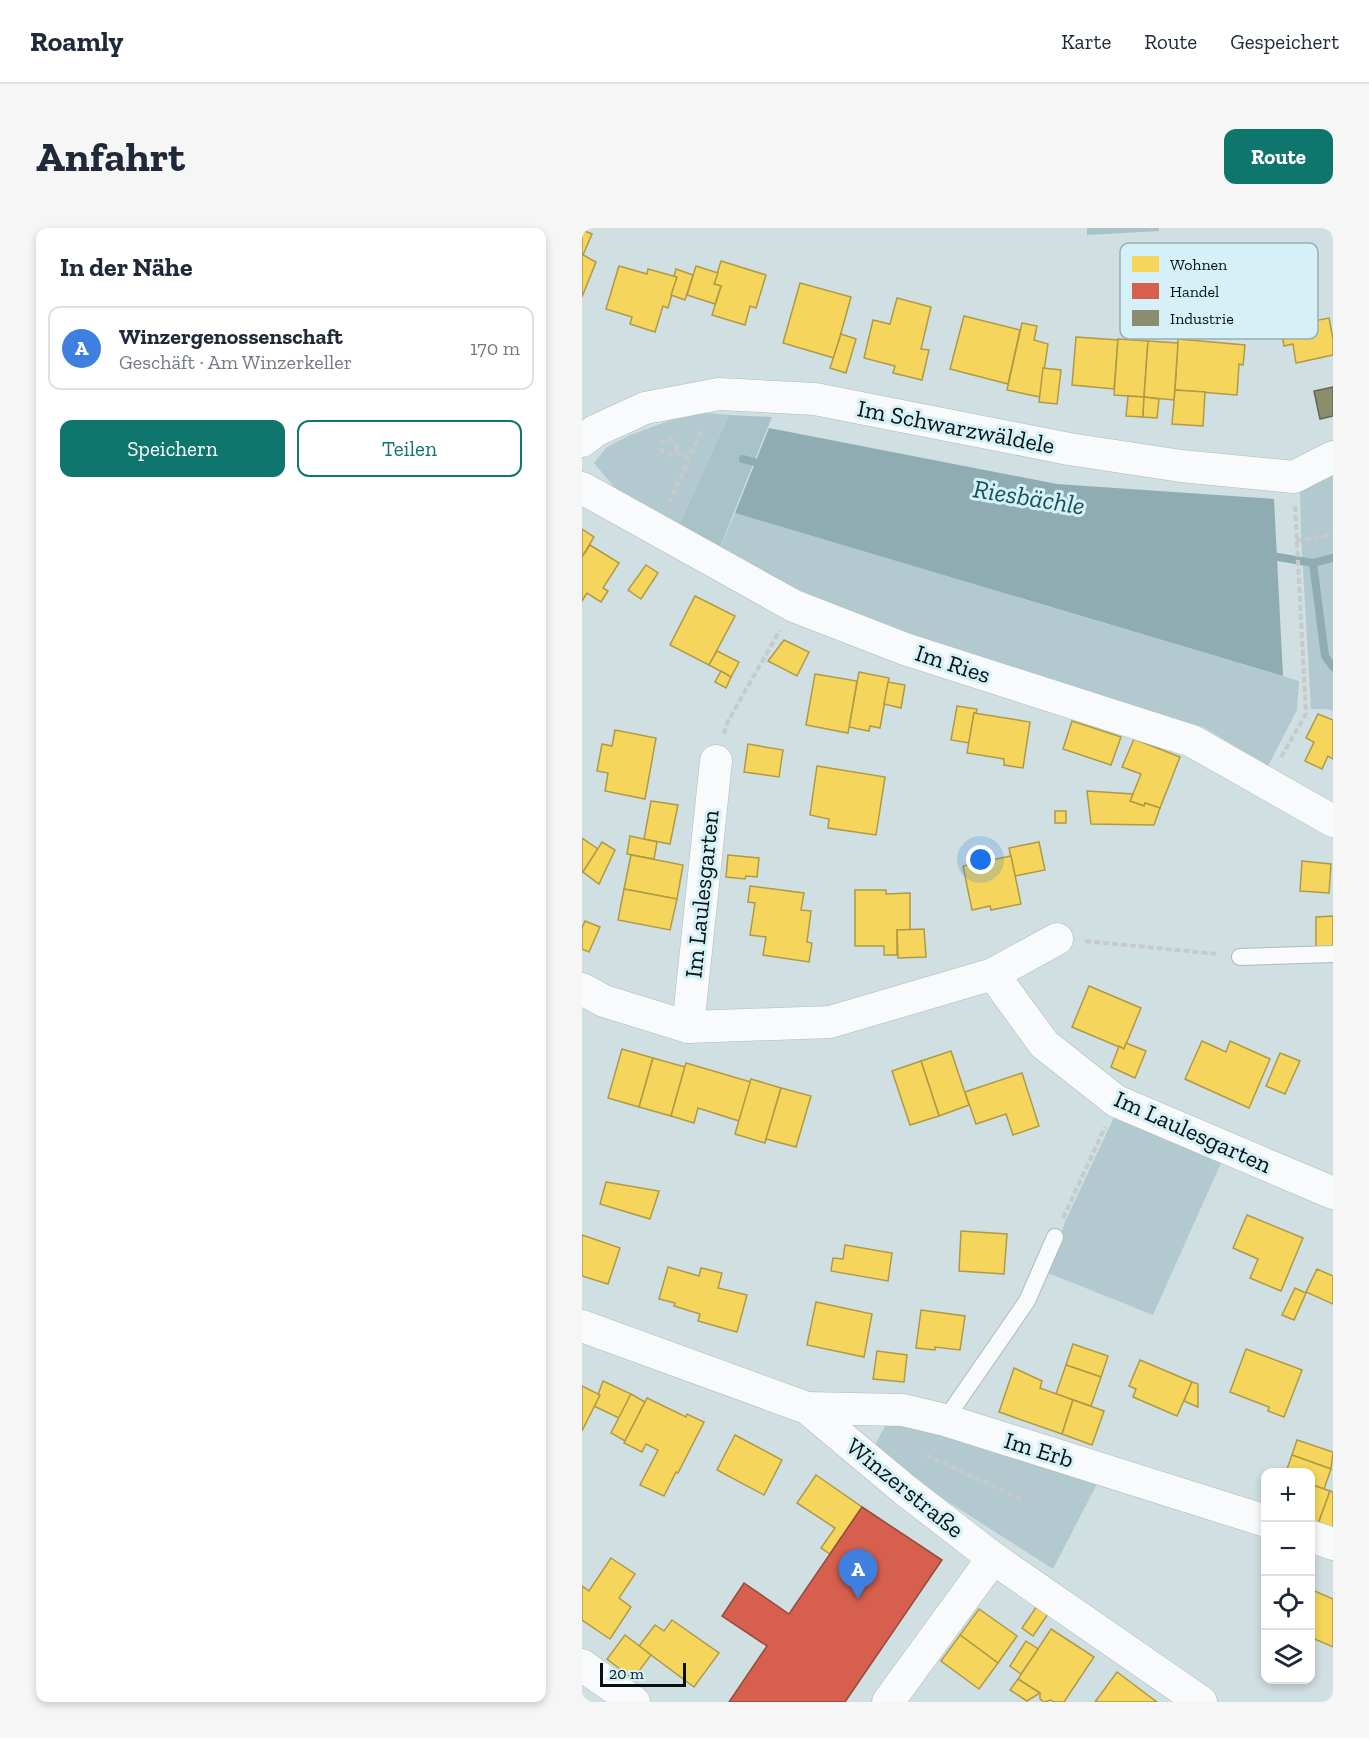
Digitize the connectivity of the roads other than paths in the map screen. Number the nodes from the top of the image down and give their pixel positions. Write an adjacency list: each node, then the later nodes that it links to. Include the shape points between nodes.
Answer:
1 (582, 441): 2 (street, Im Schwarzwäldele, via 645,408 719,394 815,399 1069,449 1203,468 1294,477)
2 (1333, 458)
3 (582, 488): 5 (street, Im Ries, via 794,606 905,649 1192,741)
4 (716, 761): 11 (street, Im Laulesgarten)
5 (1333, 821)
6 (1057, 939): 9 (street)
7 (1333, 954): 8 (lane)
8 (1240, 957)
9 (993, 974): 11 (street, via 830,1022); 12 (street, Im Laulesgarten, via 1044,1044 1116,1101)
10 (582, 989): 11 (street, via 604,1001)
11 (688, 1027)
12 (1333, 1193)
13 (1055, 1237): 16 (lane, via 1027,1301)
14 (582, 1326): 15 (street, Winzerstraße)
15 (807, 1408): 16 (street, Im Erb, via 903,1410); 20 (street, Winzerstraße)
16 (945, 1420): 17 (street, Im Erb)
17 (1261, 1519)
18 (1315, 1537): 19 (street)
19 (1333, 1544)
20 (993, 1558): 23 (street); 24 (street, Winzerstraße)
21 (582, 1665): 22 (street)
22 (634, 1702)
23 (888, 1702)
24 (1201, 1702)

